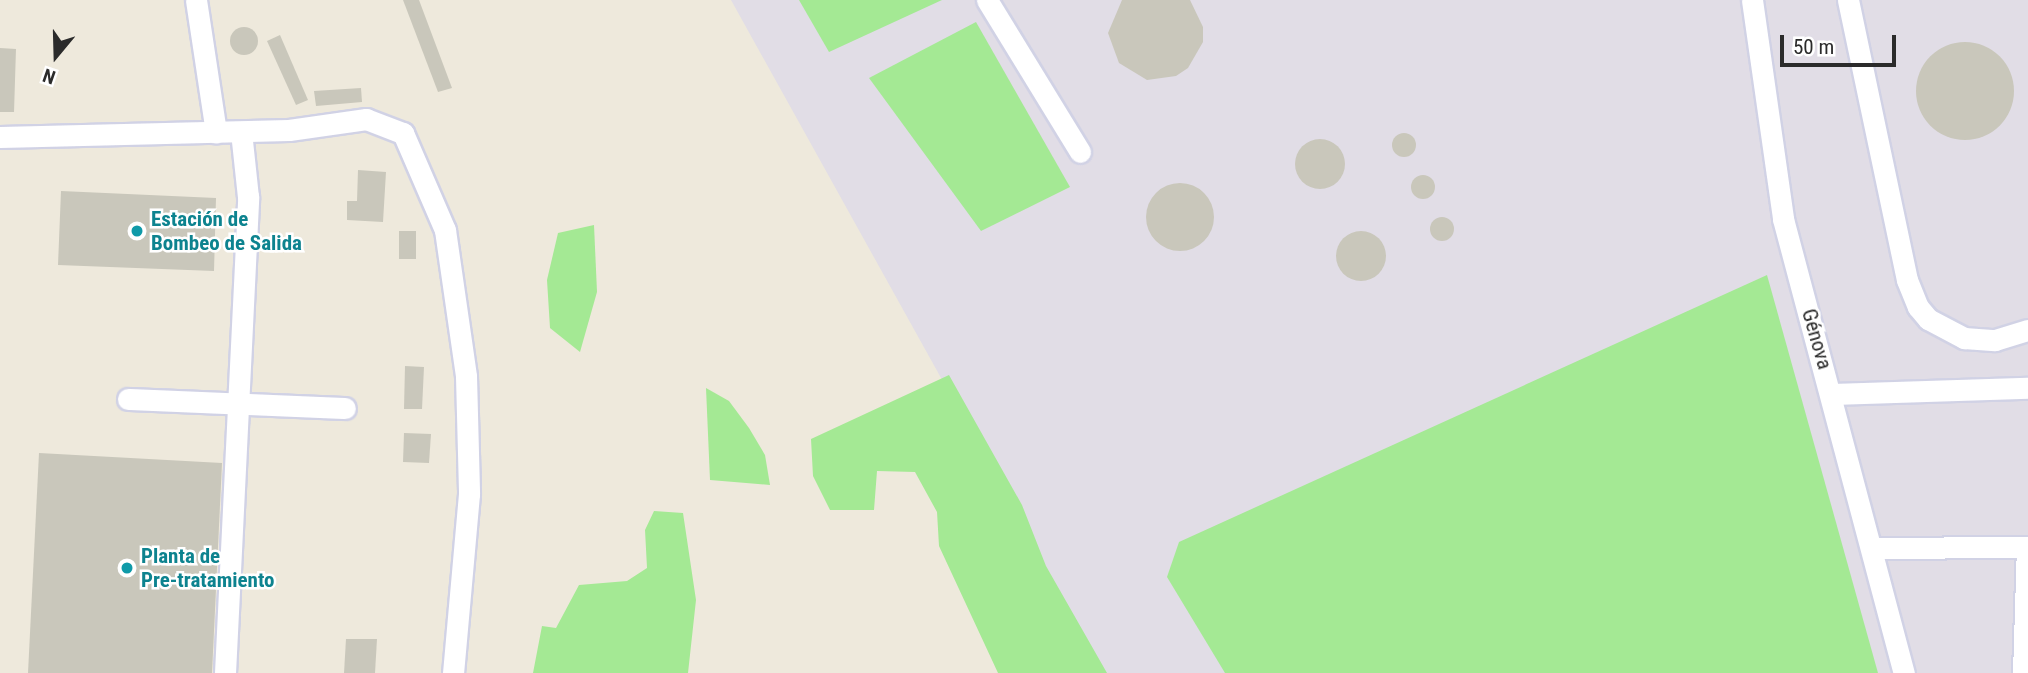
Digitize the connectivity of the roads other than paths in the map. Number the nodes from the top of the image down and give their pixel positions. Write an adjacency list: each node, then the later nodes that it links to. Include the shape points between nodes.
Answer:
1 (195, 0): 5 (street)
2 (1752, 0): 11 (street, Génova, via 1781,209)
3 (1848, 0): 9 (street, via 1907,280 1918,307 1928,319 1964,338 1995,340)
4 (993, 2): 8 (street)
5 (216, 132): 6 (street); 7 (street)
6 (241, 132): 13 (street, via 248,197); 18 (street, via 350,120 392,125 408,143 445,230 465,363 468,432 469,494)
7 (0, 137)
8 (1080, 152)
9 (2028, 331)
10 (2028, 388): 11 (street)
11 (1832, 394): 16 (street, Génova)
12 (128, 399): 13 (street)
13 (238, 404): 14 (street); 17 (street)
14 (345, 408)
15 (2028, 547): 16 (street); 20 (street)
16 (1874, 548): 19 (street, Génova)
17 (225, 673)
18 (453, 673)
19 (1904, 673)
20 (2023, 673)

